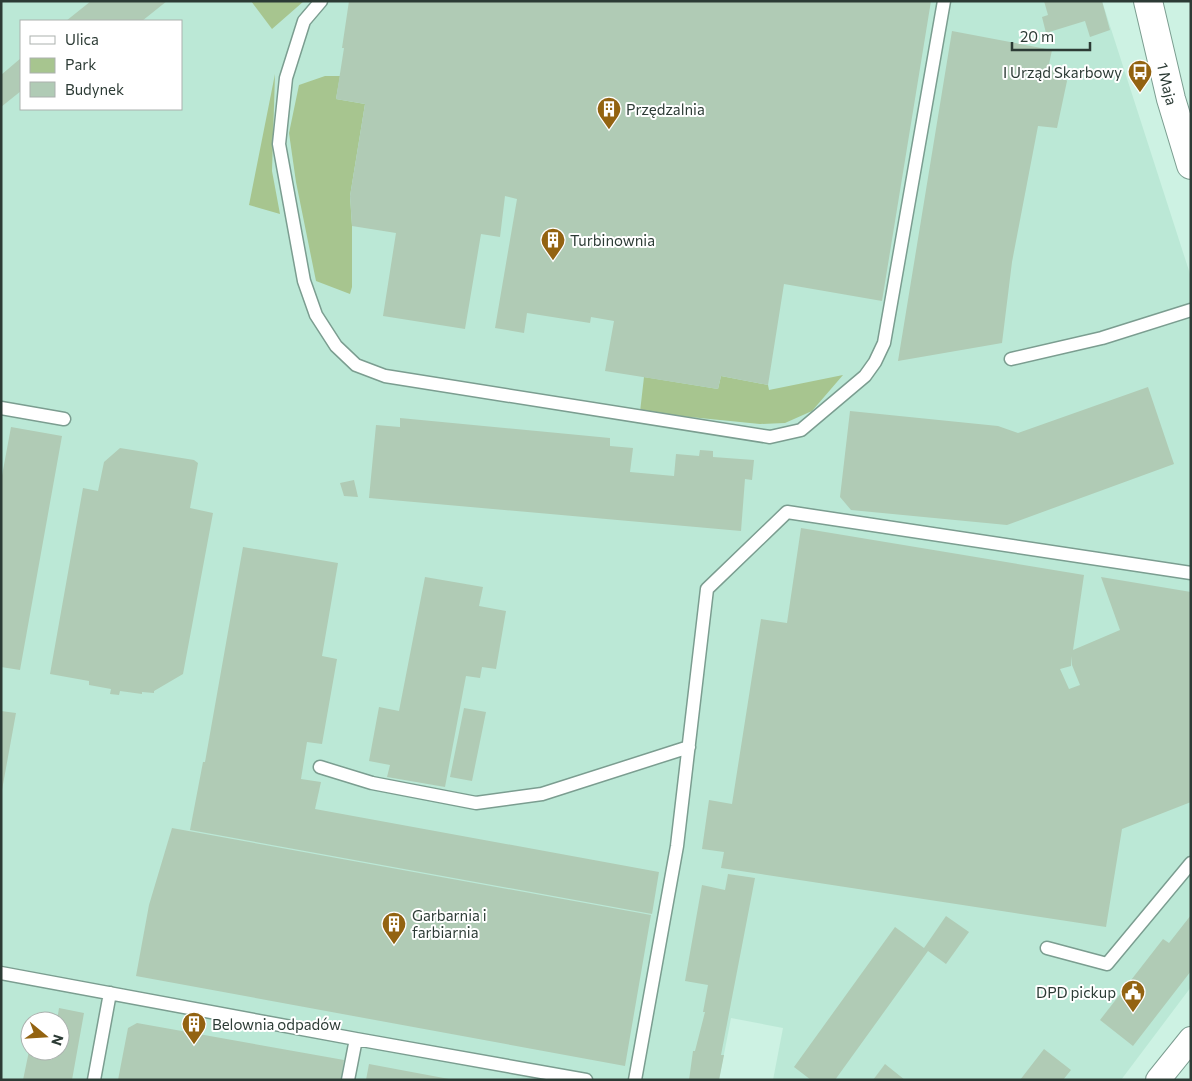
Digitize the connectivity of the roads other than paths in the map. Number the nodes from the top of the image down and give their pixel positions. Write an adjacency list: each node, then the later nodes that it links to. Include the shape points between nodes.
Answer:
1 (321, 1): 2 (lane, via 304,21 286,78 279,144 304,281 316,315 336,346 356,365 385,376 770,437 801,430 866,376 884,342)
2 (944, 1)
3 (1148, 1): 4 (main road, 1 Maja, via 1171,99)
4 (1191, 165)
5 (1191, 310): 6 (lane, via 1102,338)
6 (1011, 359)
7 (1, 408): 8 (lane)
8 (64, 419)
9 (1191, 573): 10 (lane, via 787,512 707,588)
10 (689, 747): 11 (lane, via 542,794 476,803 372,783); 21 (lane, via 677,846)
11 (320, 767)
12 (1191, 863): 13 (lane, via 1107,964)
13 (1047, 948)
14 (1, 972): 15 (lane)
15 (110, 993): 16 (lane); 18 (lane)
16 (356, 1039): 19 (lane); 20 (lane)
17 (1191, 1039): 22 (street)
18 (94, 1080)
19 (348, 1080)
20 (586, 1080)
21 (635, 1080)
22 (1158, 1080)

